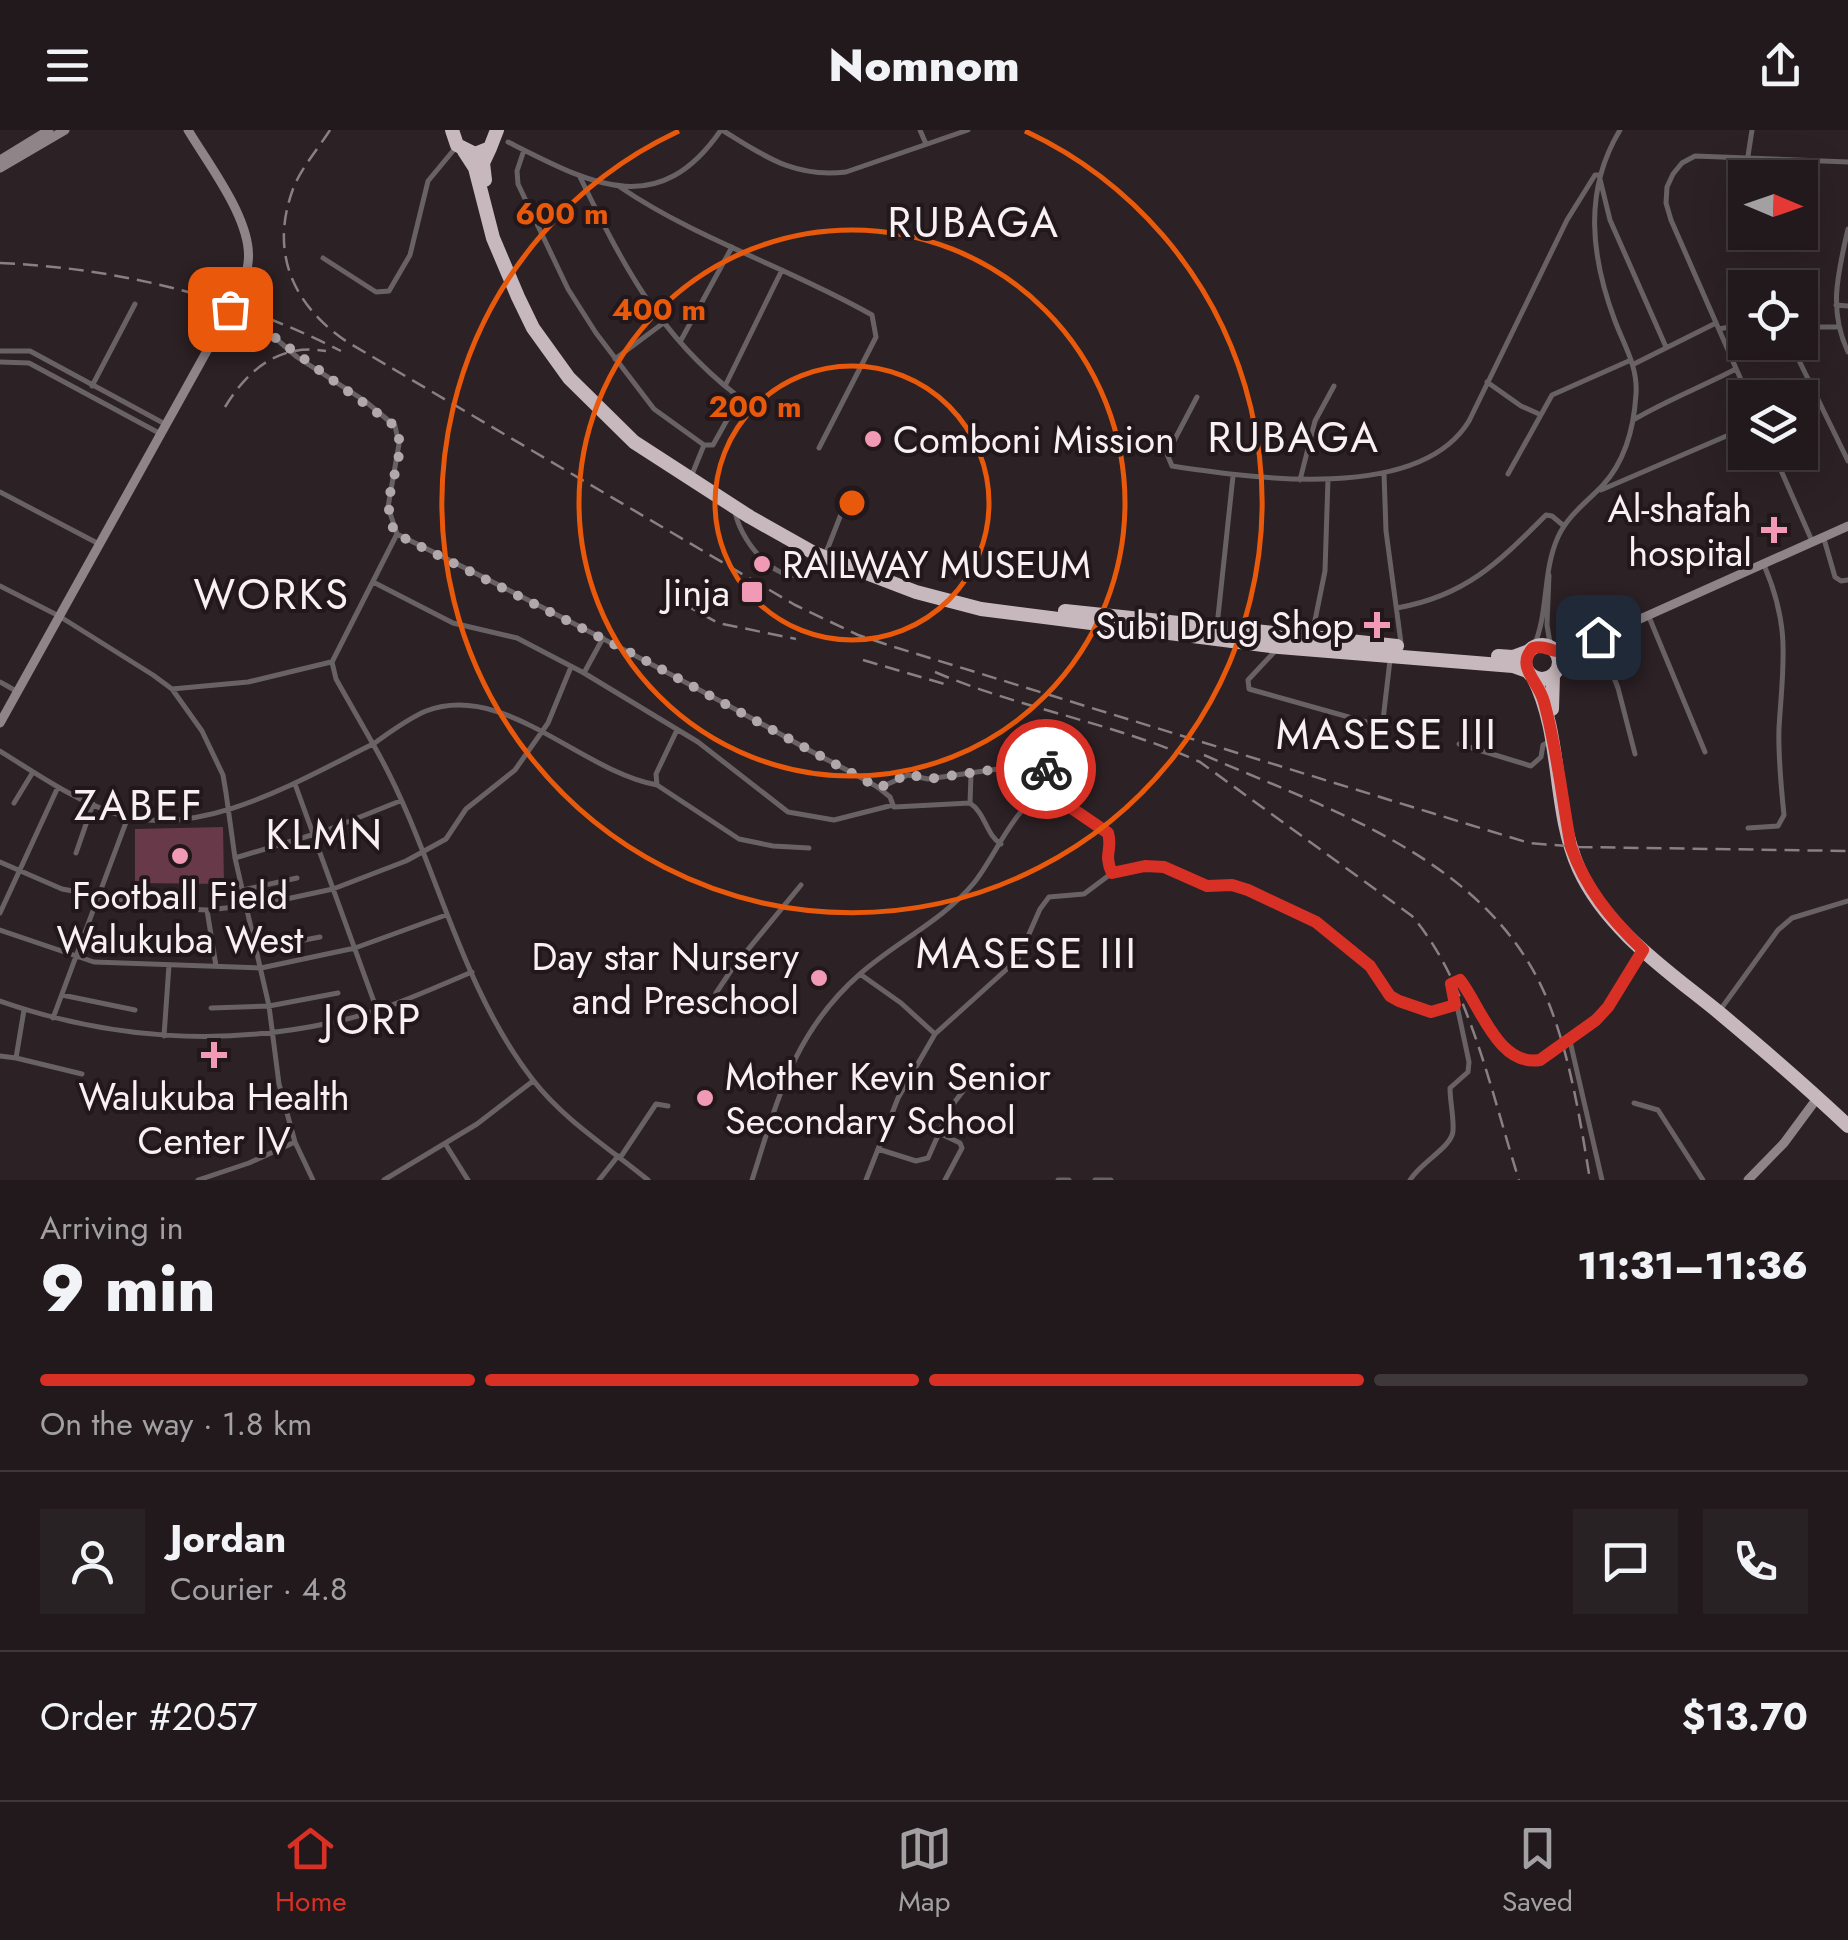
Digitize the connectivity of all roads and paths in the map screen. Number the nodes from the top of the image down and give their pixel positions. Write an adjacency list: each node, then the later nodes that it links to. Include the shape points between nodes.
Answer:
1 (64, 130): 9 (street)
2 (188, 130): 29 (street, via 248,240 246,273)
3 (452, 130): 12 (highway)
4 (722, 130): 11 (street, via 785,167 816,174 846,172); 20 (street, via 674,175)
5 (920, 130): 11 (street)
6 (968, 130): 11 (street)
7 (1620, 130): 18 (street)
8 (1752, 130): 14 (street)
9 (42, 135): 15 (street); 17 (street)
10 (497, 138): 12 (highway, via 475,154); 13 (street); 62 (highway, via 482,167 515,273 540,321 616,415)
11 (926, 144)
12 (461, 148): 23 (street, via 428,182 410,255 389,291 376,292); 71 (highway, via 475,168 504,269 550,354 634,442)
13 (524, 150): 19 (street); 39 (street, via 518,184 577,305)
14 (1748, 156): 16 (street); 32 (street, via 1694,156 1667,187 1671,220)
15 (0, 160)
16 (1848, 162)
17 (0, 168)
18 (1599, 176): 36 (street, via 1610,220); 42 (street, via 1597,262); 46 (street, via 1567,220)
19 (580, 177): 20 (street); 30 (street)
20 (620, 187): 22 (street)
21 (1848, 229): 24 (street)
22 (732, 247): 25 (street); 35 (street)
23 (323, 258)
24 (1844, 261): 27 (street)
25 (782, 270): 49 (street); 59 (street, via 875,321 876,337)
26 (135, 304): 48 (street)
27 (1836, 305): 28 (street); 34 (street)
28 (1848, 306)
29 (230, 309): 56 (street); 74 (street, via 395,426 400,444 388,506)
30 (662, 324): 35 (street); 39 (street)
31 (1728, 325): 32 (street)
32 (1717, 326): 36 (street); 43 (street)
33 (1818, 327): 34 (street)
34 (1836, 327): 38 (street)
35 (680, 342): 49 (street)
36 (1666, 346): 42 (street)
37 (0, 351): 44 (street, via 30,351)
38 (1848, 352)
39 (615, 359): 58 (street, via 654,409)
40 (1799, 360): 60 (street)
41 (0, 362): 47 (street, via 29,363)
42 (1632, 362): 54 (street, via 1552,395); 55 (street)
43 (1736, 369): 45 (street); 55 (street)
44 (77, 378): 47 (street); 48 (street)
45 (1741, 380)
46 (1487, 382): 54 (street); 63 (street, via 1454,442)
47 (72, 386): 53 (street)
48 (92, 386): 51 (street)
49 (724, 386): 58 (street, via 737,402 713,445)
50 (1334, 386): 67 (street, via 1315,421)
51 (108, 394): 53 (street); 56 (street)
52 (1198, 397): 65 (street, via 1168,464)
53 (103, 402): 56 (street)
54 (1539, 414): 64 (street)
55 (1633, 420): 69 (street, via 1619,462)
56 (162, 429): 76 (street)
57 (1728, 435): 69 (street)
58 (704, 445): 62 (street)
59 (818, 448)
60 (1848, 461)
61 (1782, 470): 75 (street)
62 (693, 472): 77 (highway)
63 (1384, 472): 66 (street); 83 (street)
64 (1508, 474)
65 (1233, 476): 67 (street); 86 (street)
66 (1328, 479): 67 (street); 87 (street, via 1326,571)
67 (1300, 480)
68 (0, 492): 76 (street)
69 (1594, 493): 72 (street)
70 (846, 504): 77 (street)
71 (735, 507): 77 (highway); 77 (street, via 756,556 784,572 810,572)
72 (1564, 526): 79 (street); 83 (street, via 1546,515 1489,571)
73 (1848, 526): 75 (street)
74 (396, 534): 81 (street); 89 (street)
75 (1818, 539): 78 (street); 80 (street, via 1836,577)
76 (99, 544): 85 (street)
77 (825, 554): 86 (highway, via 981,600); 90 (highway, via 916,592 981,610)
78 (1763, 562): 84 (street); 126 (street, via 1784,634 1784,814 1778,826)
79 (1549, 567): 91 (street); 93 (street, via 1547,625)
80 (1848, 580)
81 (372, 582): 94 (street); 95 (street, via 453,623 517,638)
82 (0, 586): 85 (street)
83 (1397, 608): 92 (street)
84 (1648, 614): 88 (street); 108 (street)
85 (59, 616): 99 (street); 100 (street)
86 (1217, 626): 87 (highway)
87 (1312, 637): 92 (highway)
88 (1598, 637): 93 (street); 109 (street)
89 (603, 638): 96 (street); 115 (street)
90 (1279, 647): 92 (highway); 92 (street, via 1247,686 1380,724)
91 (1531, 649): 92 (highway, via 1520,656); 93 (highway); 97 (highway, via 1525,660)
92 (1396, 650): 97 (highway)
93 (1554, 659): 97 (highway, via 1540,679); 164 (highway, via 1551,705 1564,779 1596,884 1632,930)
94 (332, 662): 99 (street, via 248,682); 105 (street)
95 (571, 668): 96 (street); 103 (street)
96 (584, 673): 102 (street)
97 (1530, 674): 104 (highway, via 1544,701)
98 (0, 682): 100 (street)
99 (172, 689): 124 (street, via 213,753)
100 (18, 692): 101 (street)
101 (0, 722)
102 (677, 730): 113 (street); 123 (street, via 788,812 834,820)
103 (541, 732): 105 (street, via 480,706 443,706); 113 (street, via 610,770); 130 (street, via 446,840)
104 (1551, 740): 106 (street, via 1530,766); 151 (highway, via 1579,869)
105 (373, 744): 112 (street); 118 (street)
106 (1459, 744)
107 (0, 751): 110 (street)
108 (1704, 752)
109 (1635, 754)
110 (33, 772): 114 (street); 119 (street)
111 (971, 774): 115 (street, via 908,774); 116 (street, via 1040,766); 121 (street)
112 (295, 784): 124 (street); 127 (street)
113 (657, 785): 129 (street, via 739,840)
114 (58, 787): 120 (street); 134 (street)
115 (879, 788): 117 (street)
116 (1056, 788): 128 (street, via 1033,798); 135 (street, via 1076,814 1108,833)
117 (890, 797): 122 (street); 123 (street)
118 (400, 801): 127 (street); 130 (street)
119 (14, 803)
120 (93, 804): 125 (street); 131 (street)
121 (970, 804): 122 (street); 128 (street)
122 (902, 805): 123 (street)
123 (891, 808)
124 (228, 810): 125 (street); 132 (street)
125 (128, 817): 140 (street)
126 (1748, 828)
127 (314, 834): 132 (street); 138 (street)
128 (1001, 844): 157 (street, via 951,907)
129 (809, 848)
130 (420, 852): 138 (street); 146 (street)
131 (76, 854)
132 (235, 858): 139 (street)
133 (0, 862): 134 (street)
134 (19, 872): 140 (street); 141 (street)
135 (1112, 873): 162 (street, via 1164,867 1207,886 1248,890 1316,922 1370,966 1390,996 1431,1012); 171 (street, via 1084,894 1049,897 1018,959)
136 (297, 878): 139 (street)
137 (801, 885): 159 (street)
138 (333, 889): 143 (street); 150 (street)
139 (243, 890): 143 (street)
140 (100, 897): 144 (street); 152 (street)
141 (3, 899): 145 (street)
142 (1848, 901): 164 (street, via 1792,918)
143 (247, 906): 144 (street); 149 (street)
144 (206, 910): 154 (street)
145 (0, 913)
146 (446, 916): 150 (street); 156 (street)
147 (0, 930): 152 (street)
148 (320, 937): 149 (street)
149 (257, 948): 155 (street)
150 (355, 948): 155 (street); 168 (street)
151 (1643, 950): 173 (street, via 1608,1007); 179 (highway)
152 (77, 958): 153 (street); 160 (street)
153 (169, 965): 154 (street); 172 (street)
154 (216, 966): 155 (street)
155 (261, 968): 163 (street)
156 (472, 972): 168 (street); 178 (street)
157 (860, 974): 171 (street); 195 (street, via 797,1051)
158 (338, 993): 163 (street)
159 (716, 993)
160 (62, 995): 167 (street); 169 (street)
161 (0, 1002): 166 (street)
162 (1455, 1005): 173 (street, via 1450,986 1456,980 1522,1060 1540,1060); 202 (street, via 1469,1066 1450,1088 1452,1136)
163 (270, 1006): 165 (street); 170 (street)
164 (1723, 1006): 182 (highway)
165 (212, 1008)
166 (24, 1010): 169 (street); 175 (street)
167 (135, 1010)
168 (377, 1010): 170 (street)
169 (54, 1018): 172 (street)
170 (272, 1034): 172 (street); 185 (street)
171 (936, 1034): 187 (street, via 898,1098)
172 (164, 1036)
173 (1570, 1042): 203 (street)
174 (0, 1056): 175 (street)
175 (16, 1058): 177 (street)
176 (984, 1073): 184 (street, via 955,1102)
177 (82, 1074)
178 (534, 1081): 186 (street); 188 (street)
179 (1818, 1097): 183 (highway); 205 (street)
180 (1634, 1103): 204 (street, via 1658,1110)
181 (668, 1106): 188 (street, via 656,1104)
182 (1848, 1115)
183 (1848, 1126)
184 (939, 1132): 187 (street, via 925,1160); 197 (street, via 962,1148)
185 (295, 1142): 189 (street); 190 (street)
186 (446, 1145): 191 (street); 192 (street)
187 (878, 1149): 196 (street)
188 (619, 1157): 193 (street); 194 (street)
189 (198, 1180)
190 (313, 1180)
191 (384, 1180)
192 (468, 1180)
193 (599, 1180)
194 (648, 1180)
195 (752, 1180)
196 (866, 1180)
197 (945, 1180)
198 (1058, 1180): 199 (street)
199 (1069, 1180)
200 (1095, 1180): 201 (street)
201 (1111, 1180)
202 (1410, 1180)
203 (1602, 1180)
204 (1703, 1180)
205 (1748, 1180)

